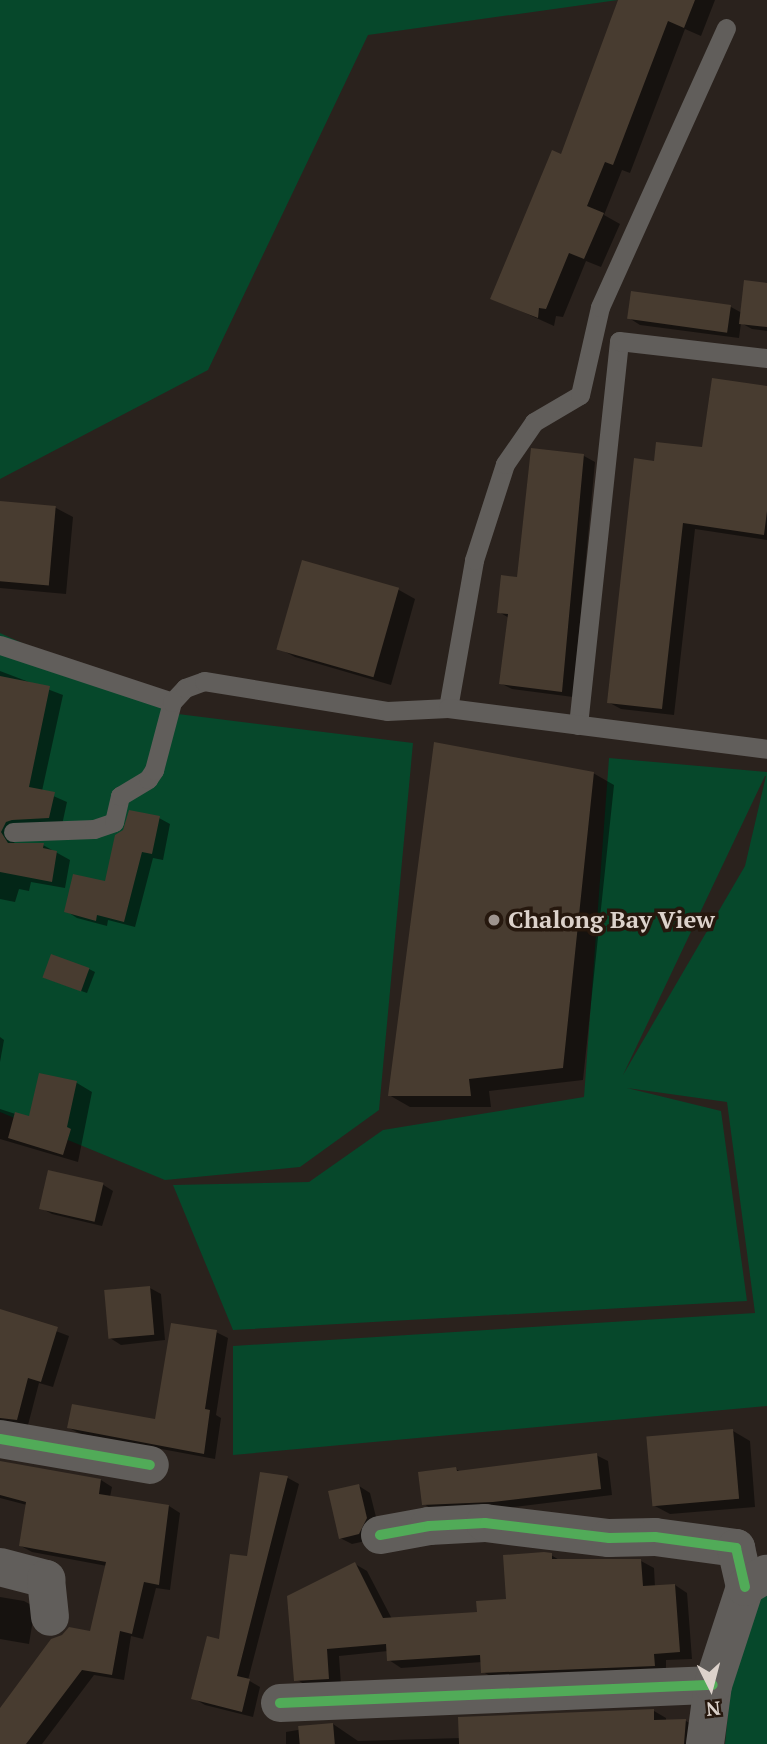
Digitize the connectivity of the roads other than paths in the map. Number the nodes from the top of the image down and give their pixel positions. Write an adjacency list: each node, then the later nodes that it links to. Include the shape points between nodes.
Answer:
1 (726, 28): 5 (lane, via 600,307 580,395 534,422 505,464 474,560)
2 (767, 358): 6 (lane, via 619,341)
3 (0, 645): 4 (lane)
4 (172, 702): 5 (lane, via 185,688 204,681 387,711); 8 (lane, via 154,770 148,779 120,796 114,822 93,829)
5 (448, 708): 6 (lane)
6 (578, 725): 7 (lane)
7 (767, 748)
8 (13, 832)
9 (0, 1439): 10 (street)
10 (150, 1465)
11 (380, 1535): 13 (street, via 485,1523 609,1538 654,1537 736,1548)
12 (0, 1567): 14 (street, via 46,1580)
13 (756, 1580): 15 (street)
14 (50, 1616)
15 (713, 1685): 16 (street); 17 (street)
16 (280, 1703)
17 (705, 1744)

